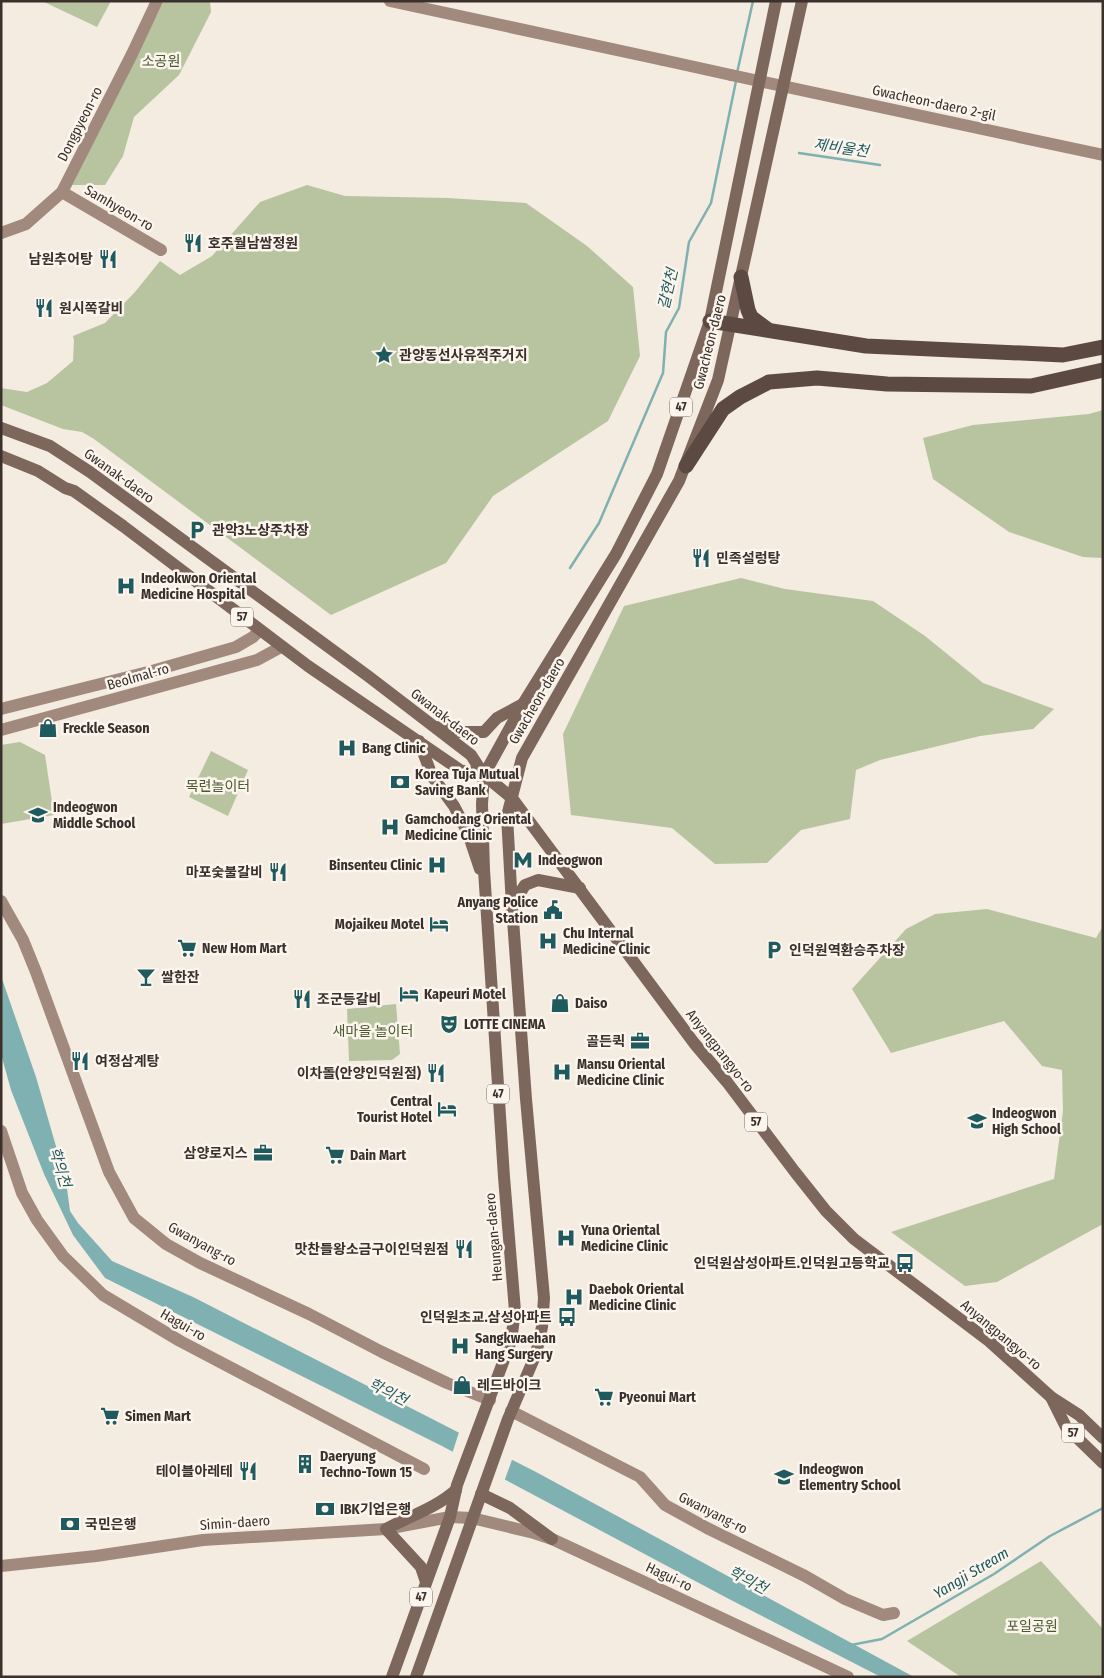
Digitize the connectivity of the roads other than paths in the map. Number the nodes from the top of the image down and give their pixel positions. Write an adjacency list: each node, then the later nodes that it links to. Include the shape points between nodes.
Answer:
1 (157, 1): 8 (street, Dongpyeon-ro)
2 (390, 1): 5 (street, Gwacheon-daero 2-gil, bridge)
3 (776, 1): 5 (main road, Gwacheon-daero / 47)
4 (802, 1): 6 (main road, Gwacheon-daero)
5 (759, 81): 6 (street, Gwacheon-daero 2-gil); 12 (main road, Gwacheon-daero / 47)
6 (783, 86): 7 (street, Gwacheon-daero 2-gil); 11 (main road, Gwacheon-daero)
7 (1103, 155)
8 (62, 192): 9 (street, Dongpyeon-ro, via 35,218); 10 (street, Samhyeon-ro)
9 (1, 233)
10 (161, 250)
11 (741, 277): 13 (main road, Gwacheon-daero); 14 (highway, via 751,317)
12 (710, 322): 13 (highway); 22 (main road, Gwacheon-daero / 47, via 657,474 616,554)
13 (730, 326): 14 (highway); 19 (main road, Gwacheon-daero, via 718,380)
14 (768, 330): 15 (highway, via 866,346 1063,356)
15 (1103, 347)
16 (1103, 370): 19 (highway, via 1031,386 887,384 817,378 769,382 740,396 723,409)
17 (1, 428): 24 (main road, Gwanak-daero / 57, via 50,446 90,472)
18 (1, 456): 20 (main road, 57, via 38,471 74,492)
19 (686, 466): 28 (main road, Gwacheon-daero / 47, via 522,758)
20 (260, 630): 21 (main road, 57); 23 (street, Beolmal-ro, via 236,647)
21 (281, 647): 25 (street, Beolmal-ro, via 257,660); 26 (main road, 57)
22 (523, 704): 24 (main road, via 497,718 484,732 458,732); 27 (main road, Gwacheon-daero / 47)
23 (1, 709)
24 (432, 724): 27 (main road, Gwanak-daero / 57, via 471,755)
25 (1, 730)
26 (419, 741): 27 (main road, 57, via 460,770); 29 (main road, via 432,776 454,806 468,833)
27 (484, 775): 28 (main road, Anyangpangyo-ro / 57); 29 (main road, Heungan-daero / 47)
28 (512, 798): 30 (main road, Anyangpangyo-ro / 57); 32 (main road, 47, via 507,816)
29 (485, 884): 35 (main road, Heungan-daero / 47, via 515,1311 511,1341)
30 (580, 888): 32 (main road, via 538,880 525,885); 34 (main road, Anyangpangyo-ro / 57, via 694,1043 826,1211 854,1239 989,1341)
31 (1, 901): 35 (street, Gwanyang-ro, via 36,972 109,1172 134,1218 166,1244 200,1262)
32 (512, 906): 36 (main road, 47, via 544,1298 536,1354)
33 (1, 1131): 39 (street, Hagui-ro, via 22,1194 37,1220 63,1256 103,1295 180,1341)
34 (1051, 1397): 37 (main road, Anyangpangyo-ro / 57, via 1079,1415); 38 (main road, Anyangpangyo-ro / 57, via 1066,1427)
35 (488, 1404): 40 (main road, Heungan-daero / 47)
36 (510, 1415): 41 (main road, 47); 48 (street, Gwanyang-ro, via 640,1477 665,1505 846,1599)
37 (1103, 1438)
38 (1103, 1463)
39 (424, 1469)
40 (456, 1490): 42 (main road, Heungan-daero / 47); 44 (main road, via 437,1506)
41 (482, 1491): 43 (main road, 47); 45 (main road)
42 (450, 1517): 43 (street, Simin-daero); 44 (street, Simin-daero); 47 (main road, Heungan-daero / 47)
43 (472, 1518): 45 (street, Hagui-ro); 50 (main road, 47)
44 (386, 1529): 46 (street, Simin-daero, via 203,1540); 47 (main road, via 421,1567)
45 (552, 1539): 51 (street, Hagui-ro)
46 (1, 1566)
47 (426, 1582): 49 (main road, Heungan-daero / 47)
48 (889, 1614)
49 (392, 1677)
50 (416, 1677)
51 (848, 1677)

